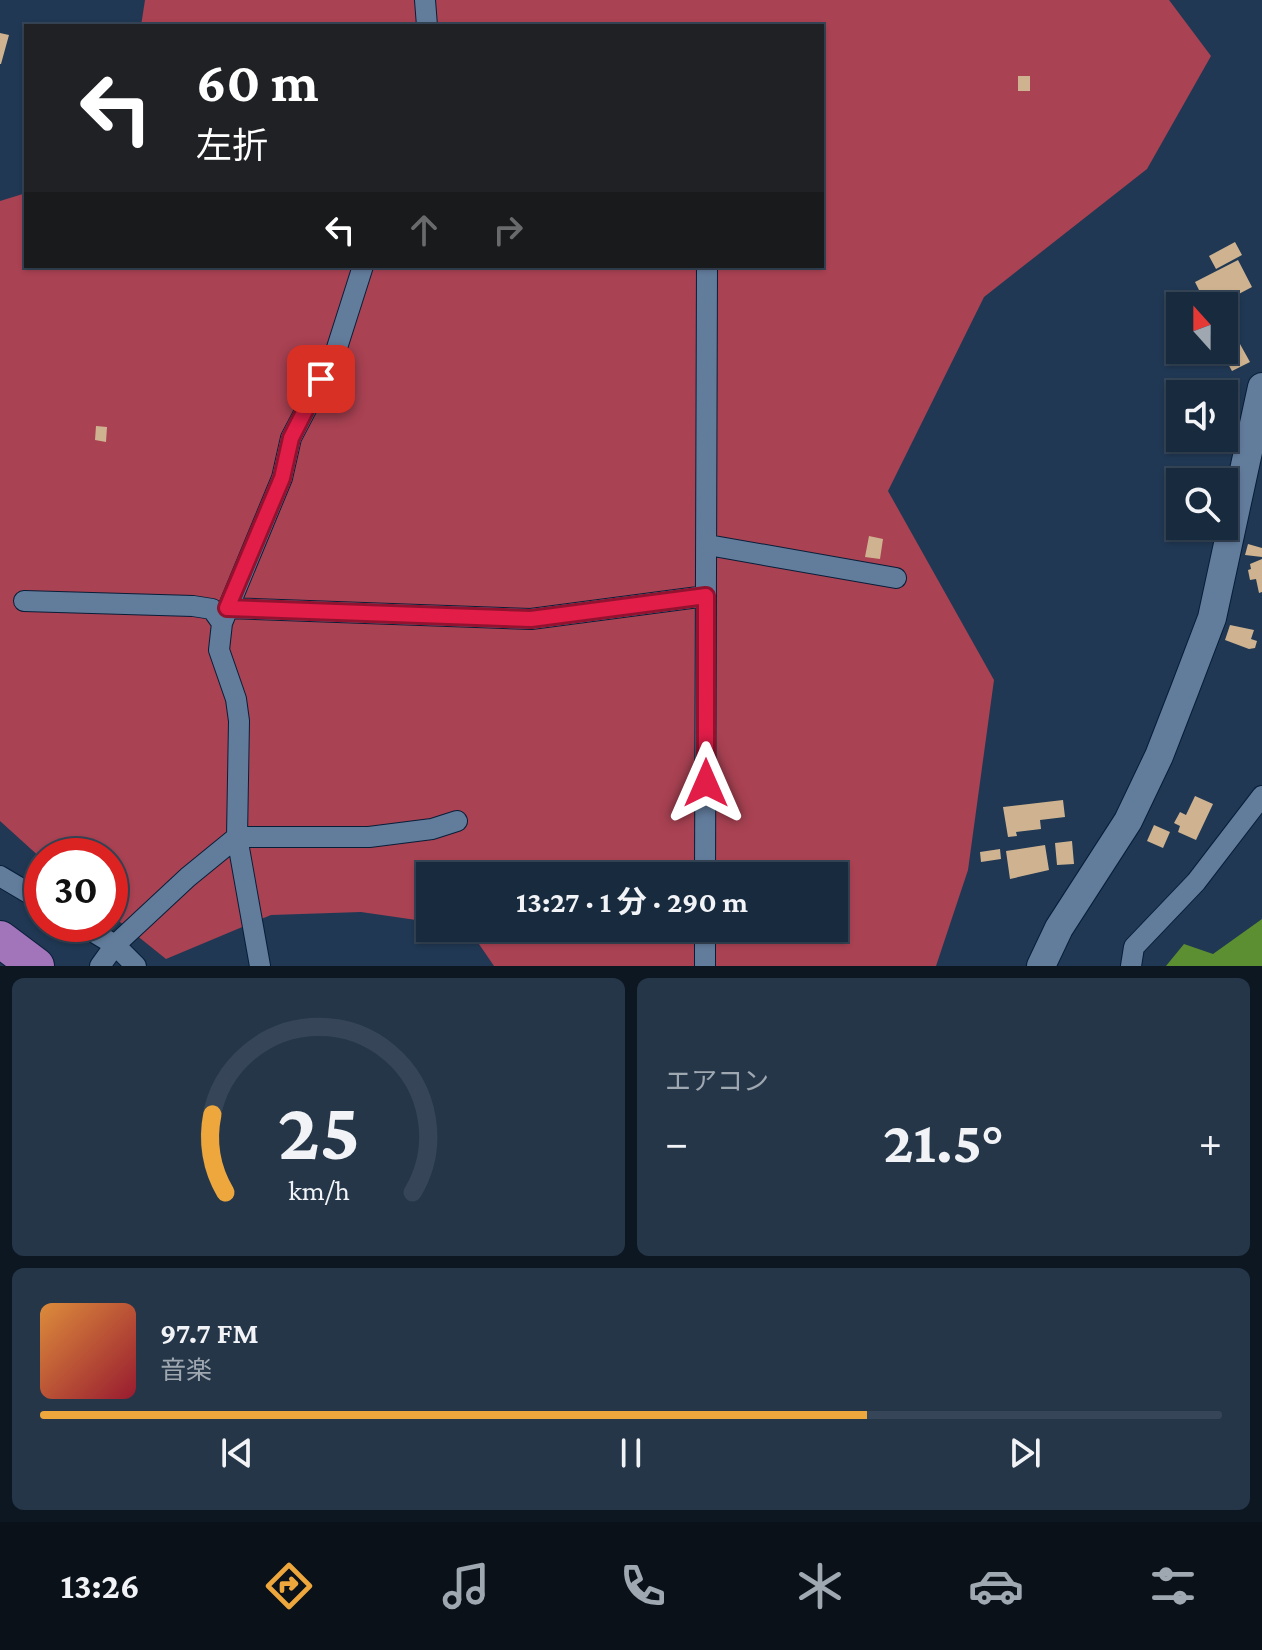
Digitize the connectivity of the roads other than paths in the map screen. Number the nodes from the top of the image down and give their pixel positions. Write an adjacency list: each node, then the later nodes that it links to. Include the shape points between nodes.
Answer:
1 (425, 0): 2 (street)
2 (427, 24)
3 (362, 268): 10 (street, via 335,354 291,438 282,478)
4 (707, 268): 6 (street)
5 (1262, 387): 26 (street, via 1212,618 1185,689 1128,821 1059,928)
6 (708, 545): 7 (street); 8 (street)
7 (896, 578)
8 (706, 596): 10 (street, via 531,619); 14 (street)
9 (24, 601): 10 (street, via 193,606)
10 (224, 615): 13 (street, via 219,650 239,721)
11 (1262, 796): 27 (street, via 1196,882 1134,947)
12 (457, 821): 13 (street, via 369,837)
13 (237, 837): 20 (street); 24 (street)
14 (705, 862)
15 (0, 876): 16 (street)
16 (24, 890)
17 (0, 939): 21 (highway)
18 (110, 942): 20 (street)
19 (705, 942): 25 (street)
20 (115, 945): 22 (street); 23 (street)
21 (36, 966)
22 (100, 966)
23 (136, 966)
24 (260, 966)
25 (705, 966)
26 (1041, 966)
27 (1131, 966)

